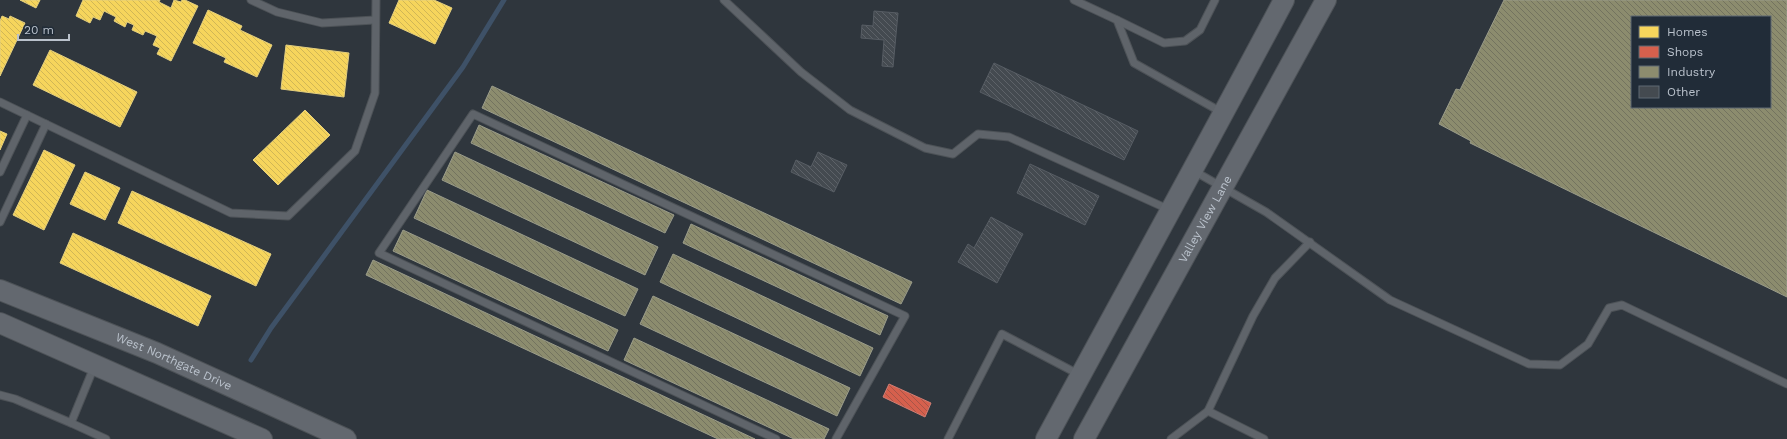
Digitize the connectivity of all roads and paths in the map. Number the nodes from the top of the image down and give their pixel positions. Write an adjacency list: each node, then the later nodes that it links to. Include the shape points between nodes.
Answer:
1 (252, 0): 8 (lane, via 277,12 322,23)
2 (376, 0): 8 (lane)
3 (724, 0): 17 (lane, via 801,72 850,110 925,148 953,154 978,134 1009,138)
4 (1074, 0): 9 (lane)
5 (1215, 0): 9 (lane, via 1200,30 1185,41 1164,43)
6 (1284, 0): 11 (main road)
7 (1326, 0): 16 (main road, Valley View Lane)
8 (375, 20): 13 (lane, via 375,93 355,151 288,216 231,213)
9 (1117, 20): 11 (lane, via 1134,63)
10 (0, 102): 12 (lane)
11 (1224, 114): 14 (main road)
12 (27, 115): 13 (lane); 15 (lane)
13 (46, 124): 18 (lane)
14 (1192, 170): 16 (lane); 17 (main road)
15 (0, 172)
16 (1224, 187): 19 (lane); 35 (main road, Valley View Lane)
17 (1170, 210): 23 (main road)
18 (0, 222)
19 (1310, 242): 24 (lane, via 1390,300 1529,364 1560,365 1588,344 1609,308 1622,305); 26 (lane, via 1275,278 1253,316)
20 (0, 290): 30 (main road, West Northgate Drive, via 156,353)
21 (0, 323): 22 (main road)
22 (95, 365): 27 (lane); 29 (main road)
23 (1080, 375): 33 (lane, via 1002,334); 34 (main road)
24 (1787, 384)
25 (0, 395): 27 (lane)
26 (1208, 411): 36 (lane); 37 (lane)
27 (70, 423): 28 (lane)
28 (106, 439)
29 (262, 439)
30 (346, 439)
31 (776, 439): 32 (lane, via 379,253 473,114 905,316)
32 (836, 439)
33 (948, 439)
34 (1046, 439)
35 (1084, 439)
36 (1171, 439)
37 (1264, 439)

